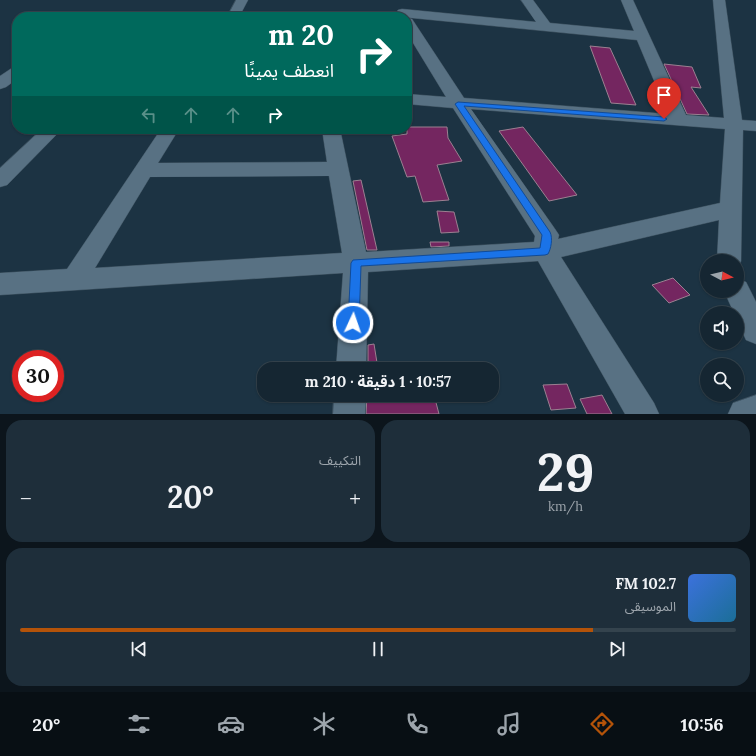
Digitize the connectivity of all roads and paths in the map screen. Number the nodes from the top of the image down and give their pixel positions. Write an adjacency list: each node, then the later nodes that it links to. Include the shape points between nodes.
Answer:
1 (242, 0): 5 (street)
2 (527, 0): 7 (street)
3 (627, 0): 9 (street)
4 (719, 0): 17 (street)
5 (236, 12)
6 (412, 15): 7 (street)
7 (546, 27): 9 (street)
8 (412, 30): 15 (street)
9 (643, 36): 16 (street)
10 (0, 64): 11 (street)
11 (12, 65)
12 (12, 75): 13 (street)
13 (0, 84)
14 (412, 99): 15 (street)
15 (458, 104): 16 (street); 26 (street, via 547,235)
16 (679, 120): 17 (street)
17 (734, 124): 18 (street); 25 (street)
18 (756, 126)
19 (48, 134): 24 (street)
20 (167, 134): 23 (street)
21 (332, 134): 22 (street)
22 (339, 169): 23 (street); 28 (street)
23 (144, 170): 29 (street)
24 (0, 180)
25 (731, 210): 26 (street); 27 (street)
26 (545, 251): 28 (street); 37 (street)
27 (729, 254)
28 (356, 263): 29 (street); 33 (street)
29 (74, 279): 30 (street)
30 (0, 284)
31 (741, 298): 32 (street)
32 (756, 331)
33 (351, 362)
34 (349, 402): 36 (street)
35 (756, 411): 38 (street)
36 (348, 414)
37 (643, 414)
38 (744, 414)

